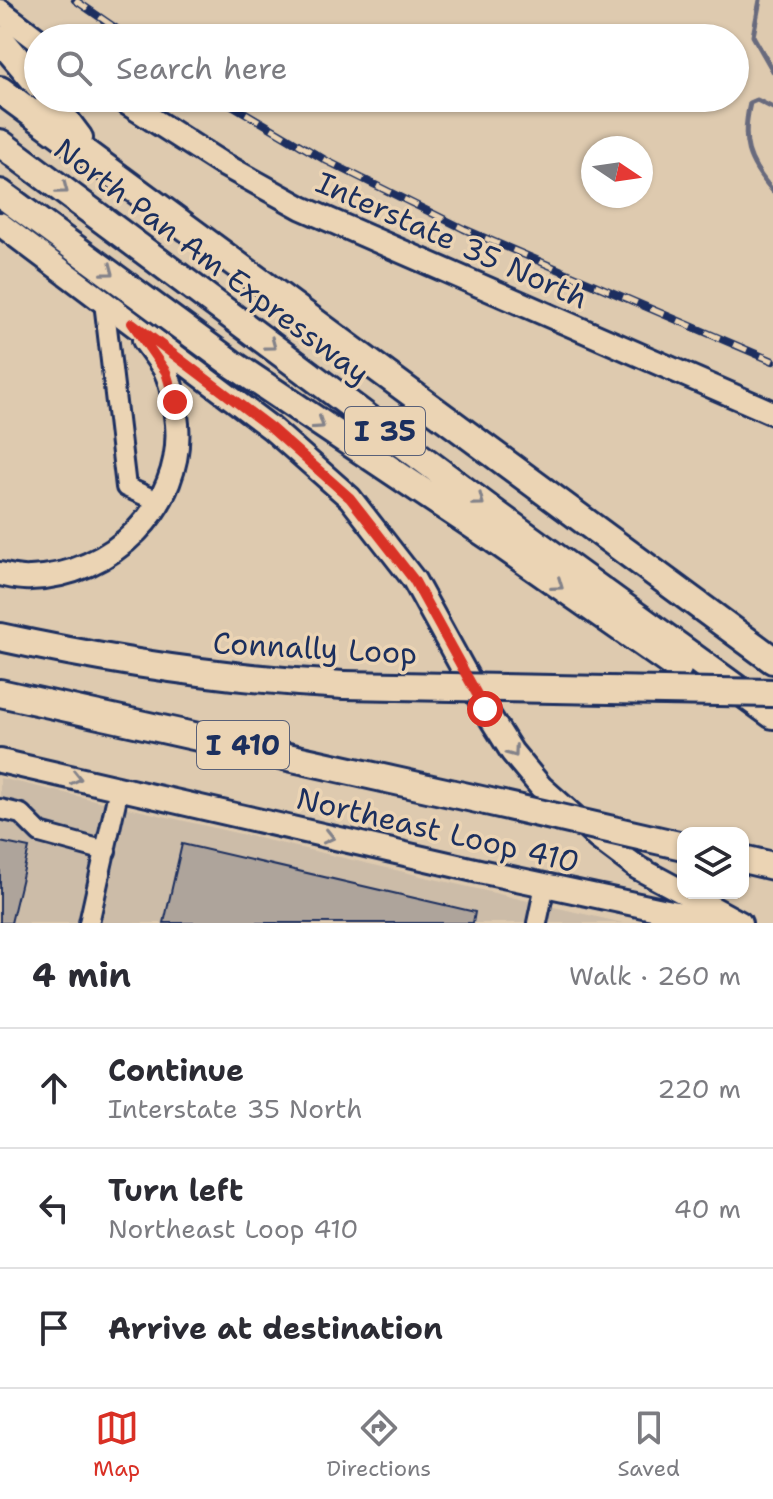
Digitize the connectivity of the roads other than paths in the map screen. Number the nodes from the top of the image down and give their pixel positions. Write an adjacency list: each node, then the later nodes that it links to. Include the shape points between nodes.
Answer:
1 (0, 11): 2 (main road)
2 (24, 29)
3 (0, 39): 4 (highway)
4 (24, 67)
5 (0, 90): 6 (highway, North Pan Am Expressway / I 35)
6 (24, 108)
7 (30, 112): 11 (highway, North Pan Am Expressway / I 35)
8 (60, 112): 11 (highway)
9 (141, 112): 16 (main road, Interstate 35 North, via 302,208)
10 (0, 143): 25 (highway, North Pan Am Expressway / I 35, one-way to 25)
11 (98, 163): 20 (highway, North Pan Am Expressway / I 35)
12 (0, 193): 26 (highway, one-way to 26, via 231,363)
13 (0, 224): 14 (main road)
14 (104, 302): 15 (main road); 17 (lane, via 126,487)
15 (132, 323): 17 (main road, via 166,372 175,402 178,443); 35 (main road, one-way to 35, via 271,428 350,498 414,580 485,709 541,787 638,868)
16 (773, 413)
17 (159, 502): 18 (main road, via 117,550 82,567 30,578)
18 (0, 574)
19 (0, 637): 22 (highway, Connally Loop / I 410, bridge, via 110,660 271,681)
20 (773, 660)
21 (773, 679): 22 (highway, bridge)
22 (494, 688): 24 (highway, Connally Loop / I 410, bridge)
23 (0, 693): 30 (highway, I 410, bridge)
24 (773, 693)
25 (773, 715)
26 (773, 731)
27 (0, 761): 28 (main road, Northeast Loop 410, one-way to 28)
28 (119, 788): 31 (lane); 34 (main road, Northeast Loop 410, one-way to 34)
29 (0, 809): 31 (lane, via 21,814 40,833)
30 (677, 845)
31 (106, 851): 37 (lane)
32 (749, 860): 33 (highway)
33 (773, 866)
34 (545, 885): 38 (lane); 39 (main road, Northeast Loop 410)
35 (677, 888)
36 (697, 899): 40 (main road)
37 (89, 923)
38 (537, 923)
39 (723, 923)
40 (740, 923)

